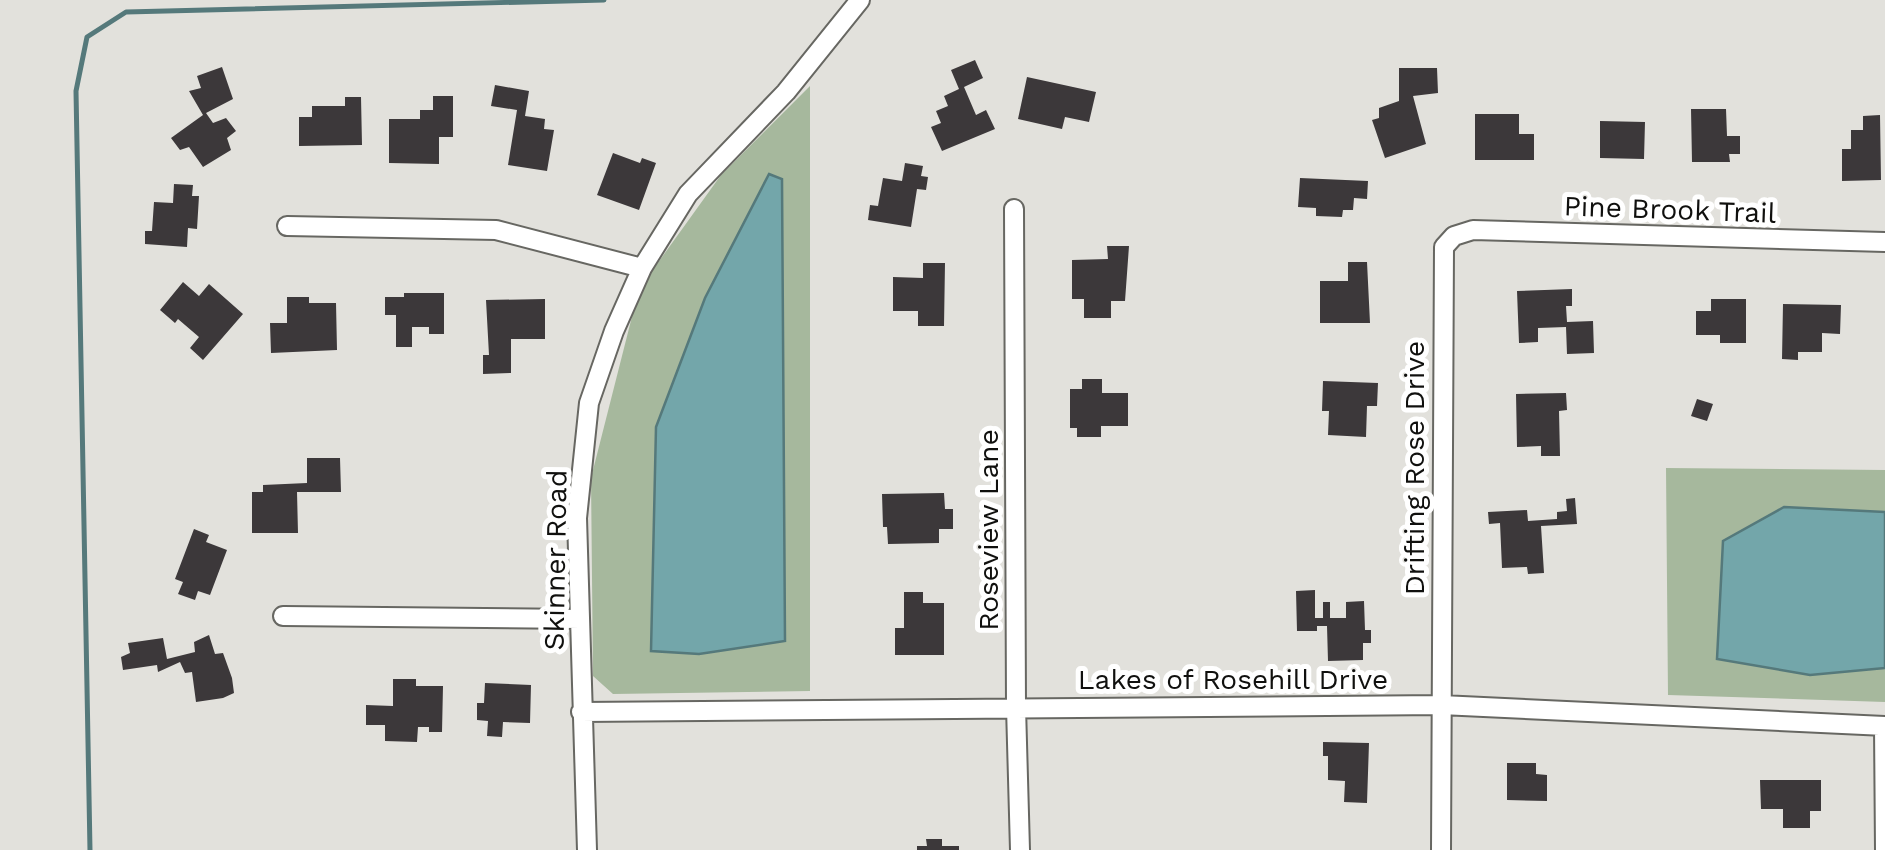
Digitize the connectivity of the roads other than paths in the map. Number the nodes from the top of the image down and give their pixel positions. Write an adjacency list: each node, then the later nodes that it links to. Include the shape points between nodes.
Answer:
1 (860, 0): 6 (street, Skinner Road, via 786,92 688,194)
2 (1014, 209): 10 (street, Roseview Lane)
3 (287, 226): 6 (street, via 496,230)
4 (1454, 236): 5 (street, Pine Brook Trail, via 1474,230); 9 (street, Drifting Rose Drive, via 1441,258)
5 (1885, 242)
6 (642, 268): 8 (street, Skinner Road, via 589,402 577,518)
7 (283, 616): 8 (street)
8 (580, 619): 11 (street, Skinner Road)
9 (1441, 705): 10 (street, Lakes of Rosehill Drive); 12 (street, Lakes of Rosehill Drive); 15 (street, Drifting Rose Drive)
10 (1016, 707): 11 (street, Lakes of Rosehill Drive); 14 (street, Roseview Lane)
11 (582, 712): 13 (street, Skinner Road)
12 (1884, 726): 16 (street)
13 (587, 850)
14 (1020, 850)
15 (1441, 850)
16 (1885, 850)

